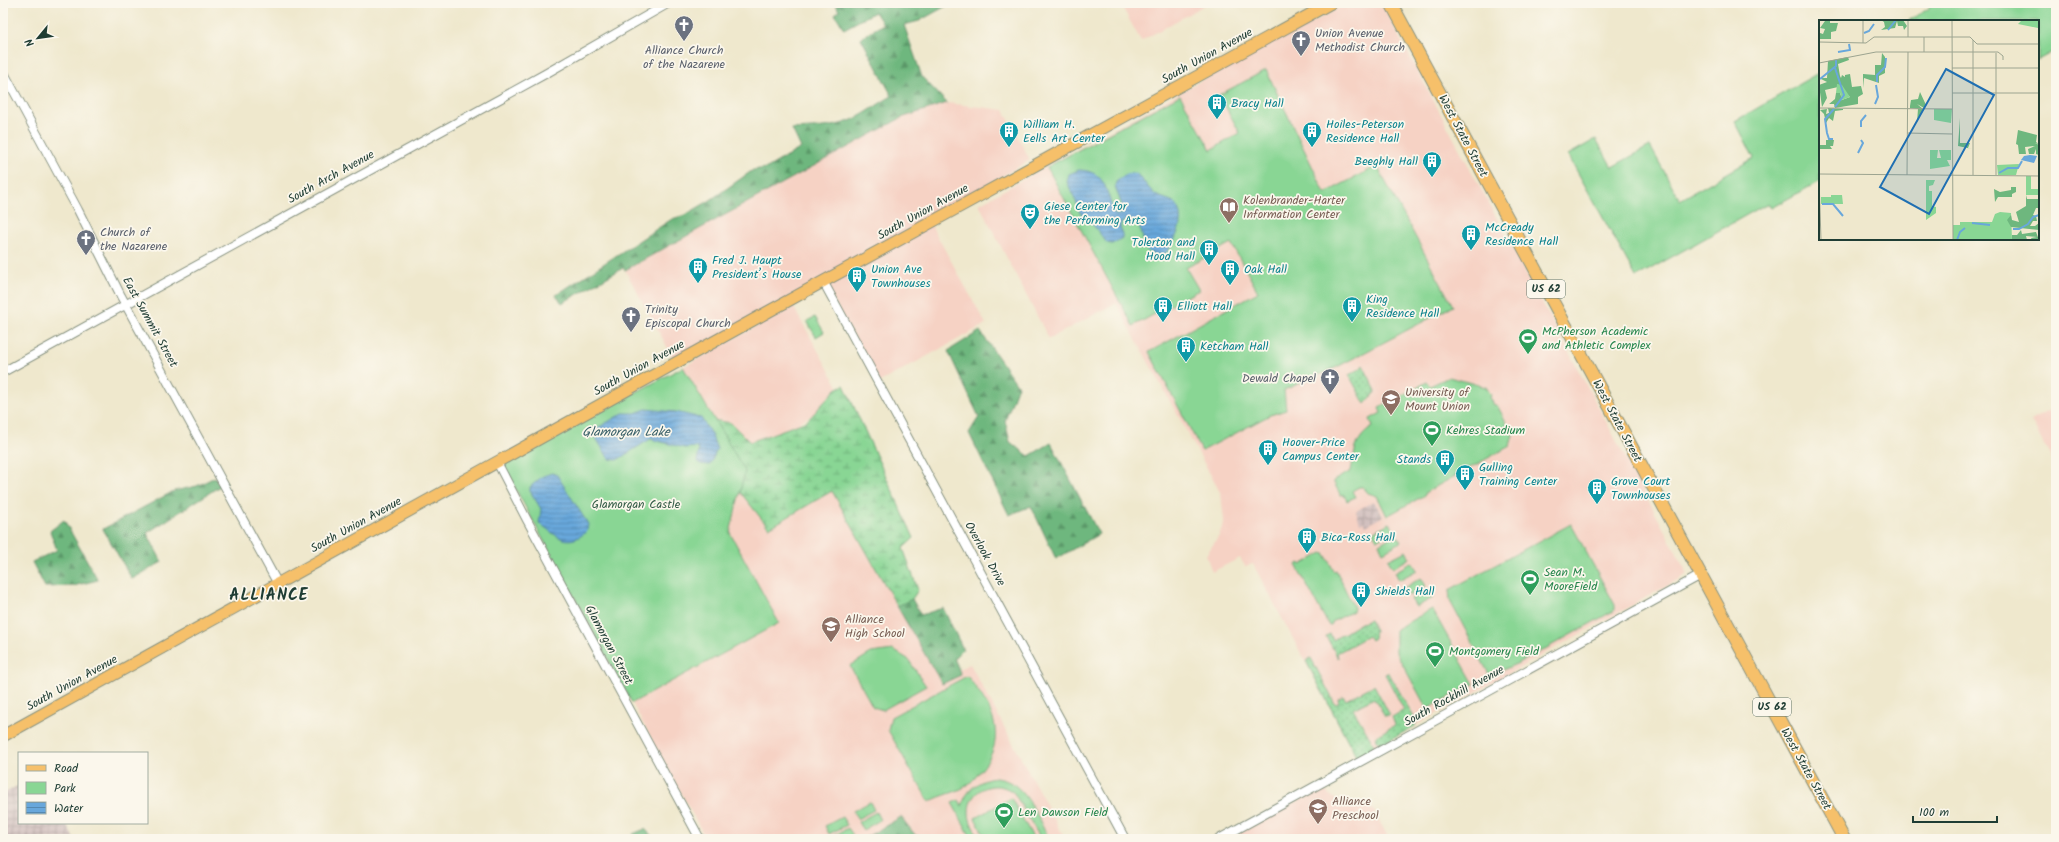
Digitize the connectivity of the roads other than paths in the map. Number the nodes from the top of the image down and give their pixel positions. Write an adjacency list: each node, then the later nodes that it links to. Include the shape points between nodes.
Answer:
1 (669, 3): 6 (street, South Arch Avenue)
2 (1331, 3): 5 (main road, South Union Avenue)
3 (1391, 3): 9 (highway, West State Street / US 62)
4 (3, 71): 6 (street, East Summit Street)
5 (823, 282): 8 (main road, South Union Avenue); 13 (street, Overlook Drive)
6 (126, 304): 7 (street, South Arch Avenue); 10 (street, East Summit Street)
7 (3, 372)
8 (498, 462): 10 (main road, South Union Avenue); 12 (street, Glamorgan Street)
9 (1701, 575): 14 (street, South Rockhill Avenue); 15 (highway, West State Street / US 62)
10 (278, 584): 11 (main road, South Union Avenue)
11 (3, 736)
12 (700, 839)
13 (1125, 839)
14 (1219, 839)
15 (1844, 839)

